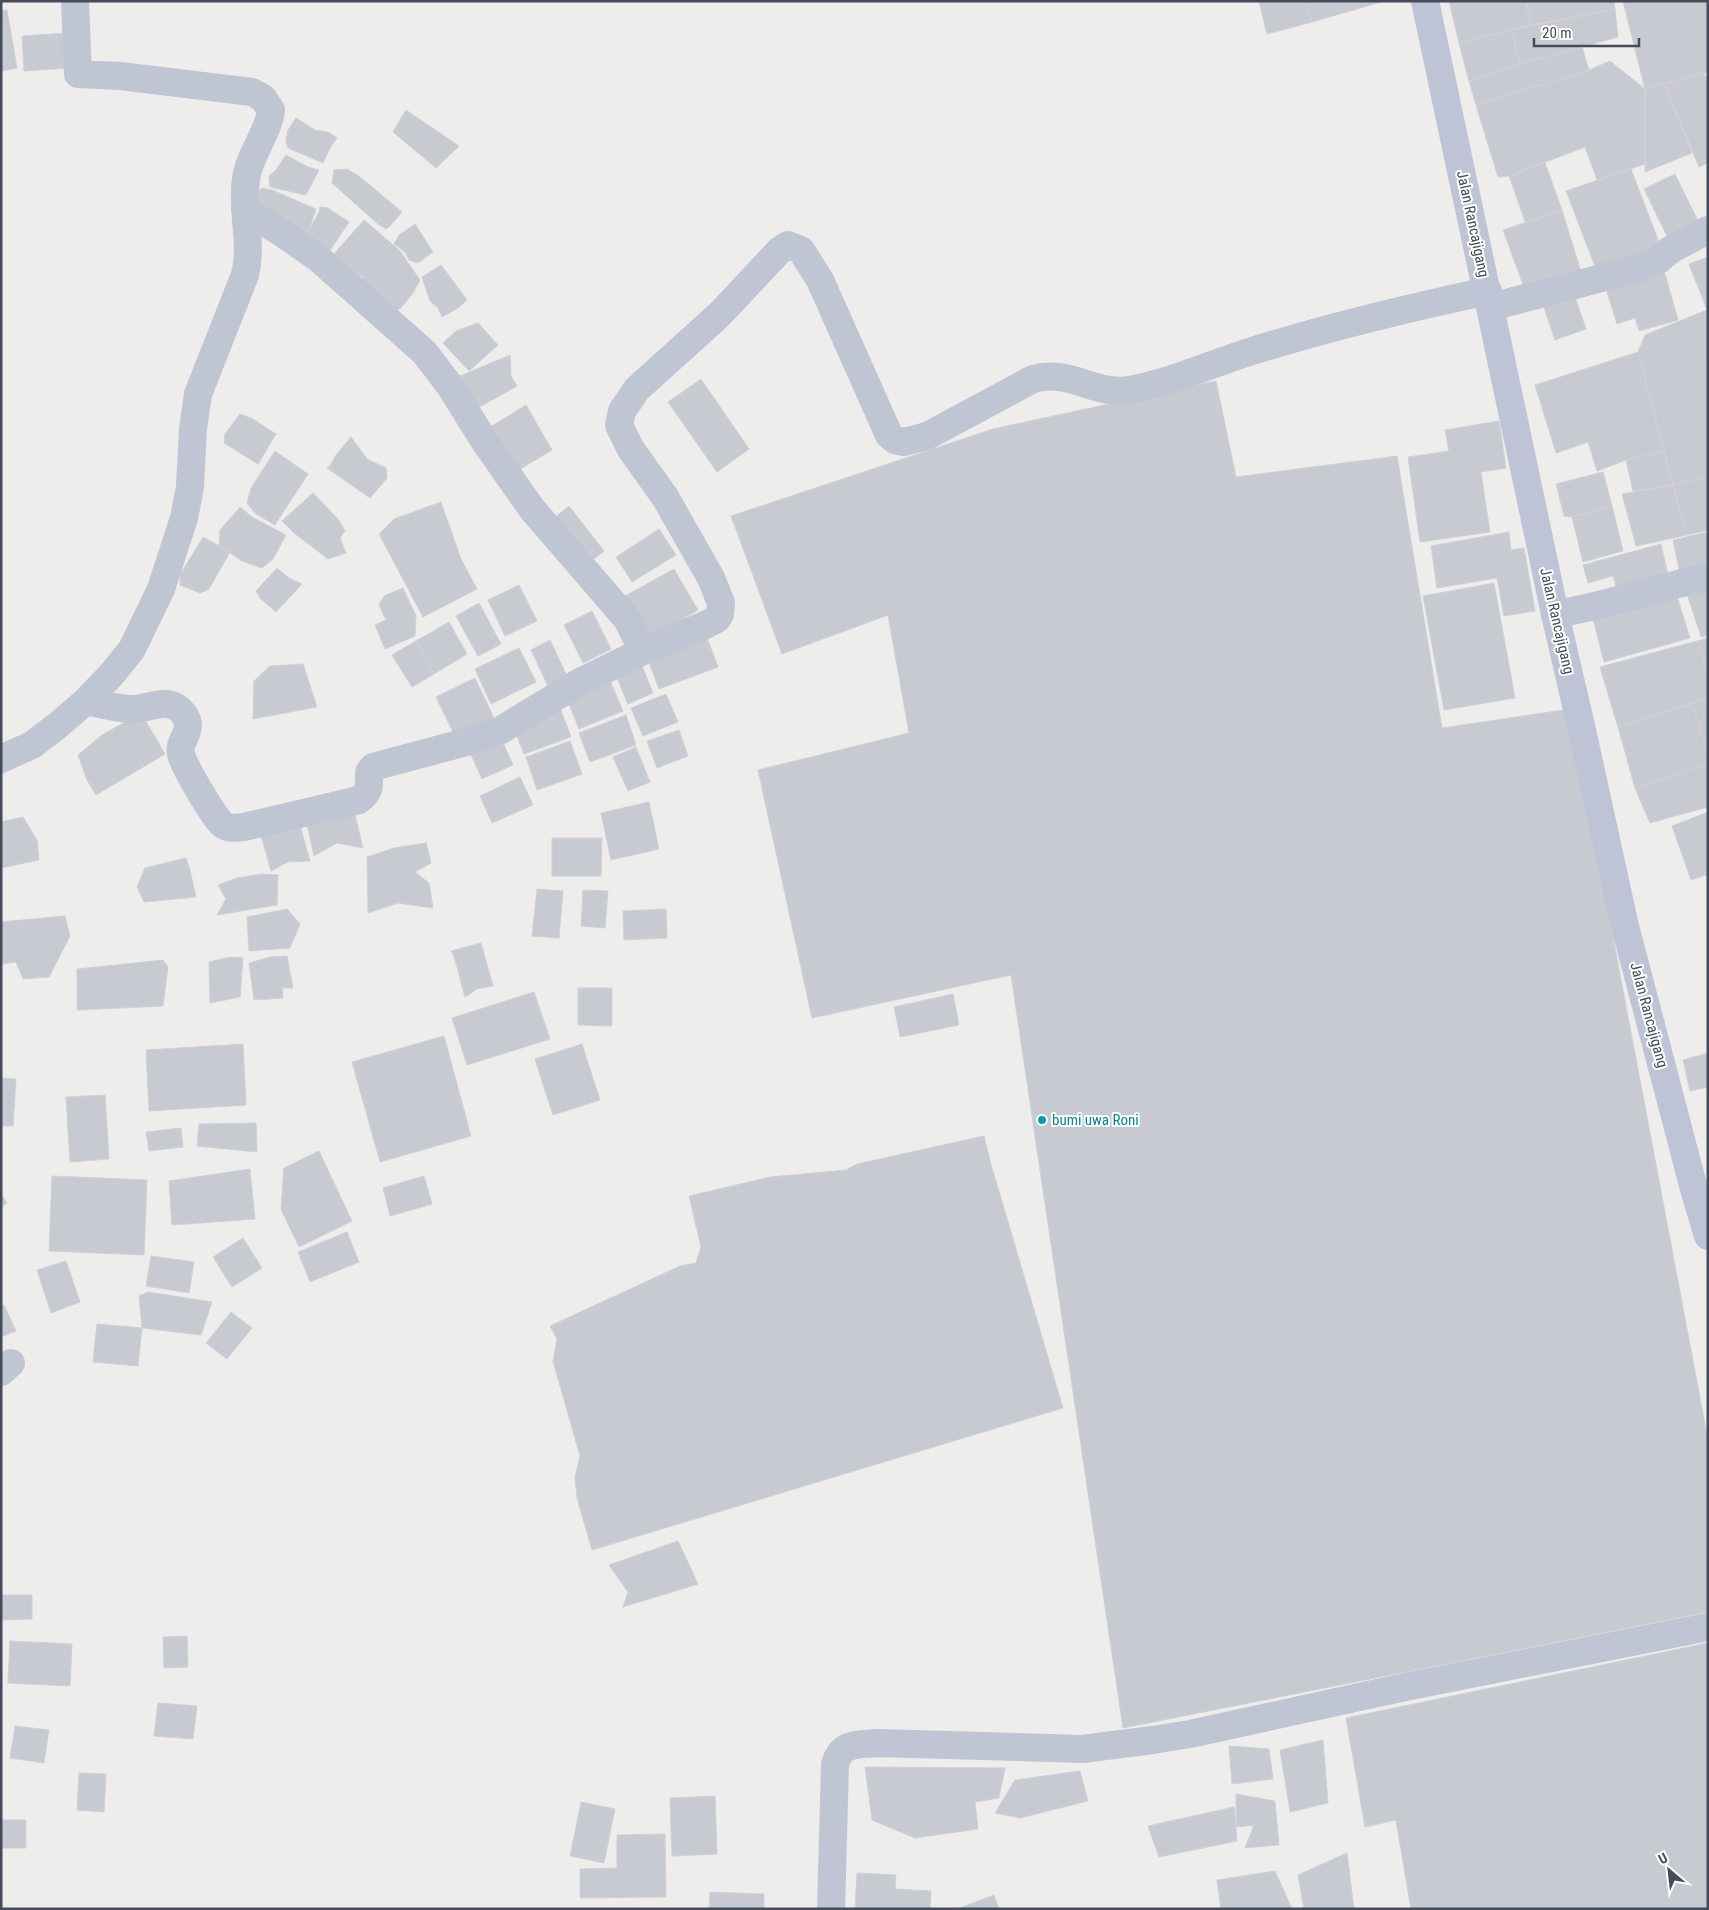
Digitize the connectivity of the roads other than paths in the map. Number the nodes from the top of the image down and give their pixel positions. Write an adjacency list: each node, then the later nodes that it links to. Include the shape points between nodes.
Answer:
1 (75, 1): 3 (street, via 78,74 252,92 263,98 270,107 270,114 246,176)
2 (1425, 1): 5 (main road, Jalan Rancajigang)
3 (245, 210): 8 (street, via 318,258 425,353 532,509 627,619); 9 (street, via 249,259 198,394 184,518 160,590 132,649)
4 (1708, 230): 5 (street, via 1670,250 1660,259 1636,269)
5 (1489, 299): 7 (main road, Jalan Rancajigang); 8 (street, via 1396,311 1251,352 1173,380 1126,390 1042,376 927,436 904,442 889,435 820,280 801,250 785,246 720,314 637,389 622,411 620,425 630,448 665,497 711,578 721,603 717,619)
6 (1708, 577): 7 (street)
7 (1555, 614): 11 (main road, Jalan Rancajigang, via 1625,926)
8 (643, 651): 9 (street, via 580,682 501,730 470,742 373,767 369,772 367,793 359,800 244,828 230,828 222,824 186,766 180,754 188,723 179,708 169,703 133,709)
9 (86, 701): 10 (street, via 32,744)
10 (1, 759)
11 (1708, 1236)
12 (1708, 1627): 13 (street, via 1153,1740 1082,1749 849,1746 835,1764)
13 (831, 1909)

